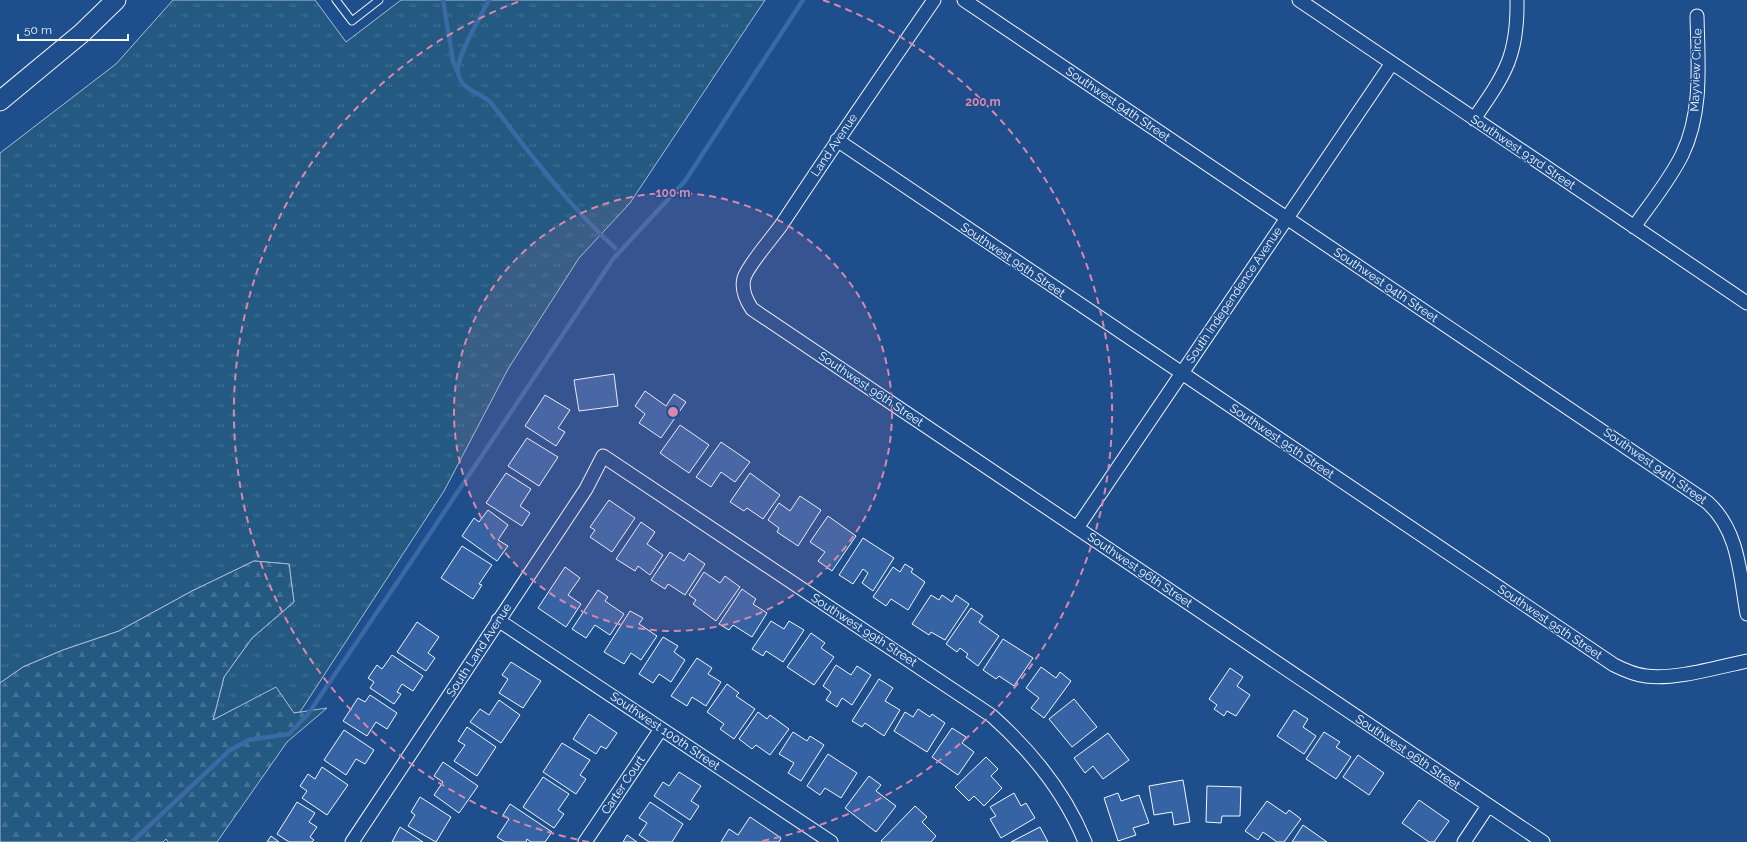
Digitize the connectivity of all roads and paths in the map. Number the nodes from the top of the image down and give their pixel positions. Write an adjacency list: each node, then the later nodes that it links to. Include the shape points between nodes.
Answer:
1 (116, 0): 10 (main road)
2 (336, 0): 3 (lane, via 352,21)
3 (378, 0)
4 (934, 0): 12 (street, Land Avenue)
5 (964, 0): 13 (street, Southwest 94th Street)
6 (1299, 0): 9 (street, Southwest 93rd Street)
7 (1517, 0): 11 (street, via 1515,38 1508,66)
8 (1697, 16): 14 (street, Mayview Circle, via 1697,91 1690,133 1672,172)
9 (1392, 63): 11 (street, Southwest 93rd Street); 13 (street, South Independence Avenue)
10 (0, 102)
11 (1474, 119): 14 (street, Southwest 93rd Street)
12 (837, 140): 15 (street, Land Avenue, via 773,237 746,272); 17 (street, Southwest 95th Street)
13 (1287, 218): 17 (street, South Independence Avenue); 20 (street, Southwest 94th Street, via 1707,502 1723,519 1732,536)
14 (1634, 227): 16 (street, Southwest 93rd Street)
15 (744, 293): 19 (street, Southwest 96th Street, via 752,309 759,315)
16 (1747, 303)
17 (1181, 373): 19 (street, South Independence Avenue); 22 (street, Southwest 95th Street, via 1614,665 1638,675 1656,677)
18 (604, 456): 21 (street, South Land Avenue, via 586,489); 28 (street, Southwest 99th Street, via 992,716 1046,772 1074,817)
19 (1077, 528): 24 (street, Southwest 96th Street)
20 (1747, 614)
21 (498, 620): 23 (street, Southwest 100th Street); 26 (street, South Land Avenue)
22 (1747, 662)
23 (661, 729): 25 (street, Southwest 100th Street); 27 (street, Carter Court)
24 (1488, 806): 29 (street); 30 (street, Southwest 96th Street)
25 (824, 840)
26 (352, 842)
27 (585, 842)
28 (1085, 842)
29 (1464, 842)
30 (1543, 842)

